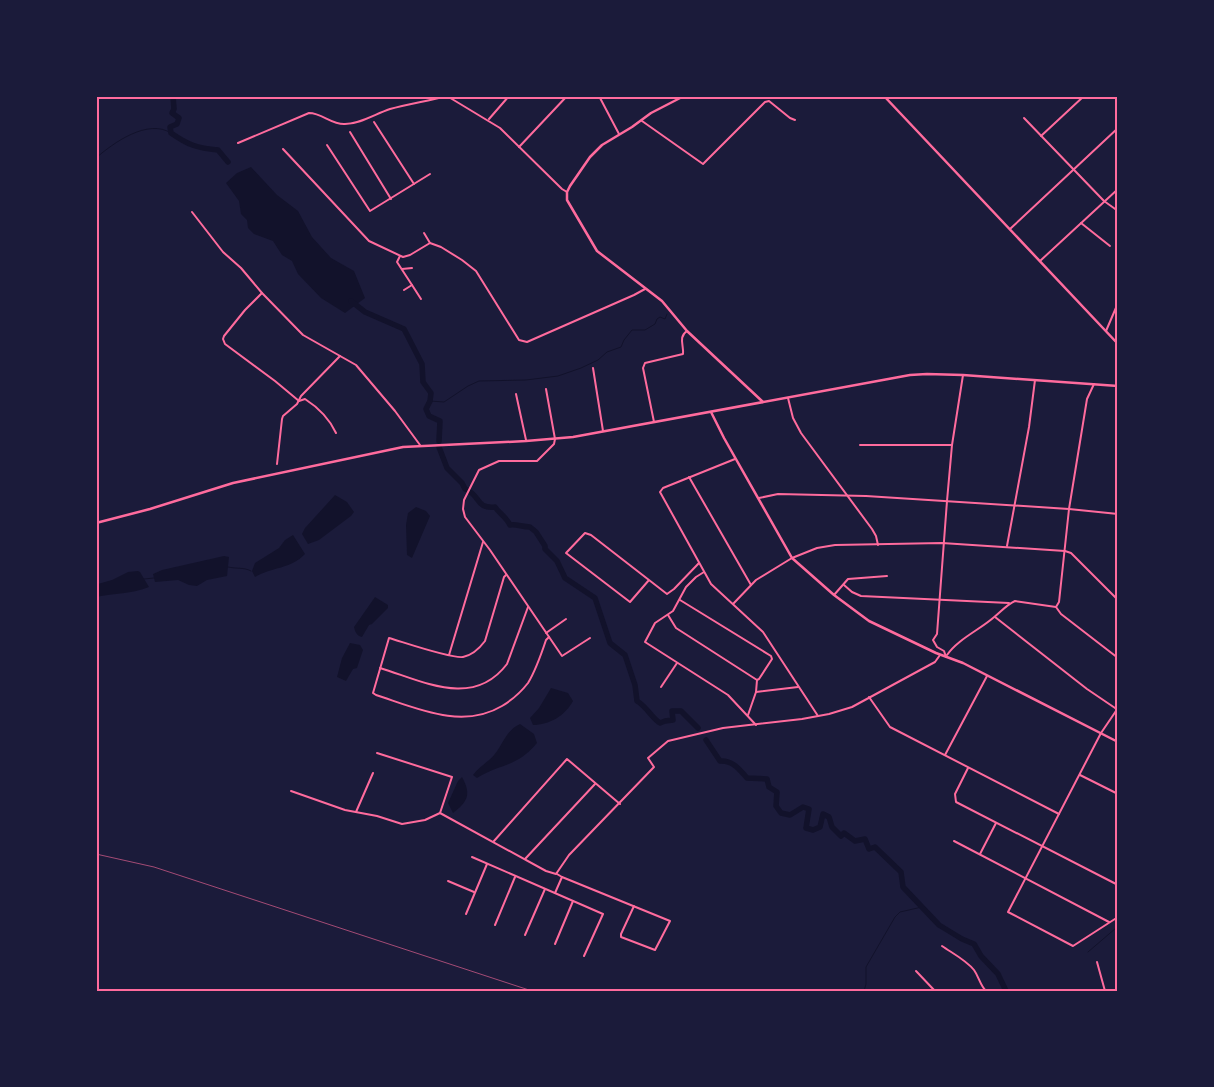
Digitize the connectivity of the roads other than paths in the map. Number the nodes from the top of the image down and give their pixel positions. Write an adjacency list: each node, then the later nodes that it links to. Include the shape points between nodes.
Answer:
1 (509, 96): 9 (street)
2 (567, 96): 19 (street)
3 (599, 96): 15 (street)
4 (684, 96): 10 (main road)
5 (884, 96): 31 (main road)
6 (1084, 96): 16 (street)
7 (448, 97): 9 (street); 17 (street, via 342,125 316,113 308,113)
8 (1024, 118): 16 (street)
9 (488, 119): 19 (street)
10 (641, 120): 11 (street, via 703,164 765,102 769,101); 15 (main road)
11 (795, 120)
12 (374, 122): 23 (street)
13 (1118, 128): 21 (street)
14 (350, 132): 26 (street)
15 (619, 134): 25 (main road, via 595,151)
16 (1041, 136): 21 (street)
17 (238, 143)
18 (327, 145): 26 (street, via 370,211)
19 (519, 147): 25 (street)
20 (283, 149): 35 (street, via 369,241)
21 (1074, 170): 27 (street); 31 (street)
22 (430, 174): 23 (street)
23 (414, 184): 26 (street)
24 (1118, 188): 27 (street)
25 (567, 192): 40 (main road, via 567,200 597,251)
26 (391, 199)
27 (1104, 201): 28 (street); 30 (street)
28 (1118, 211)
29 (192, 212): 42 (street, via 223,252)
30 (1081, 223): 34 (street); 36 (street)
31 (1010, 229): 36 (main road)
32 (424, 233): 33 (street)
33 (430, 244): 35 (street, via 410,255); 40 (street, via 441,247 476,271 522,342 575,322)
34 (1110, 246)
35 (400, 256): 38 (street, via 397,262)
36 (1040, 261): 46 (main road)
37 (412, 268): 38 (street)
38 (402, 269): 39 (street)
39 (412, 285): 41 (street); 43 (street)
40 (645, 289): 45 (main road, via 662,301)
41 (404, 290)
42 (262, 293): 48 (street, via 303,335); 57 (street, via 223,339 225,344)
43 (421, 299)
44 (1118, 303): 46 (street)
45 (687, 331): 58 (main road); 60 (street, via 681,341 683,354 645,363 643,368)
46 (1106, 331): 47 (main road)
47 (1118, 344)
48 (341, 355): 57 (street); 65 (street, via 366,375)
49 (593, 368): 61 (street)
50 (963, 375): 51 (main road); 56 (main road, via 916,374); 67 (street)
51 (1035, 380): 52 (main road); 74 (street)
52 (1094, 384): 53 (main road); 75 (street, via 1087,399)
53 (1118, 386)
54 (546, 389): 63 (street)
55 (516, 394): 64 (street)
56 (788, 398): 58 (main road); 71 (street, via 793,418 802,433)
57 (299, 401): 62 (street, via 305,399 323,412); 69 (street, via 283,416)
58 (763, 402): 59 (main road)
59 (711, 412): 60 (main road); 68 (main road)
60 (654, 422): 61 (main road)
61 (603, 432): 63 (main road)
62 (336, 433)
63 (555, 439): 64 (main road); 78 (street, via 537,461 499,461 479,470 463,509)
64 (526, 441): 65 (main road)
65 (420, 445): 77 (main road, via 233,483)
66 (860, 445): 67 (street)
67 (952, 445): 73 (street)
68 (736, 459): 70 (street); 72 (main road)
69 (277, 464)
70 (689, 477): 84 (street, via 660,492); 89 (street)
71 (849, 496): 72 (street, via 778,494); 73 (street); 80 (street, via 876,536)
72 (758, 498): 83 (main road)
73 (947, 501): 74 (street); 79 (street)
74 (1014, 505): 75 (street); 81 (street)
75 (1070, 509): 76 (street); 82 (street)
76 (1118, 514)
77 (96, 523)
78 (483, 542): 86 (street); 105 (street)
79 (942, 543): 80 (street); 81 (street); 93 (street)
80 (878, 545): 83 (street, via 835,545)
81 (1007, 546): 82 (street)
82 (1065, 551): 94 (street, via 1078,558); 98 (street)
83 (792, 558): 89 (street); 91 (main road)
84 (699, 563): 85 (street); 88 (street, via 667,594)
85 (704, 572): 92 (street, via 686,587); 96 (street, via 711,584)
86 (506, 575): 97 (street); 105 (street, via 485,641 471,654)
87 (887, 576): 90 (street, via 848,579)
88 (649, 580): 88 (street, via 585,533 566,553 630,602)
89 (751, 585): 96 (street)
90 (844, 585): 91 (street); 93 (street, via 861,596)
91 (834, 595): 106 (main road, via 868,621)
92 (680, 600): 99 (street); 112 (street, via 771,656)
93 (938, 600): 95 (street); 107 (street, via 937,634 933,640)
94 (1118, 600)
95 (1009, 603): 98 (street, via 1015,600); 100 (street)
96 (733, 604): 114 (street, via 763,632)
97 (528, 607): 102 (street); 110 (street, via 507,664 484,684 471,689 454,689)
98 (1056, 607): 108 (street, via 1060,614)
99 (668, 614): 109 (street, via 655,623 645,642); 112 (street, via 676,628)
100 (995, 617): 107 (street); 117 (street, via 1086,689)
101 (566, 619): 102 (street)
102 (546, 633): 103 (street)
103 (549, 637): 104 (street, via 562,656); 110 (street, via 535,671 520,692 496,709 470,717 444,716 376,696 373,693)
104 (590, 638)
105 (449, 655): 110 (street, via 389,638)
106 (940, 655): 107 (main road); 116 (street, via 935,662)
107 (946, 657): 111 (main road)
108 (1118, 658)
109 (676, 663): 113 (street); 118 (street, via 728,695)
110 (380, 668)
111 (987, 676): 121 (main road); 124 (street)
112 (757, 680): 115 (street)
113 (661, 687)
114 (799, 687): 115 (street); 119 (street)
115 (756, 692): 118 (street)
116 (869, 697): 119 (street, via 852,707); 124 (street, via 890,727)
117 (1117, 709): 121 (street)
118 (748, 716): 120 (street)
119 (818, 716): 120 (street)
120 (756, 725): 131 (street, via 722,728 668,741 648,758 654,768)
121 (1101, 733): 122 (main road); 127 (street)
122 (1118, 742)
123 (377, 753): 133 (street, via 452,777)
124 (945, 756): 125 (street)
125 (968, 768): 134 (street); 135 (street, via 954,794 956,802)
126 (373, 773): 132 (street)
127 (1080, 774): 130 (street); 134 (street)
128 (595, 784): 131 (street); 136 (street, via 567,759); 141 (street)
129 (290, 791): 132 (street)
130 (1118, 794)
131 (620, 804): 143 (street)
132 (356, 812): 133 (street, via 402,824 425,820)
133 (440, 812): 136 (street)
134 (1059, 814): 138 (street)
135 (996, 823): 138 (street); 139 (street)
136 (494, 841): 141 (street)
137 (954, 841): 139 (street)
138 (1041, 847): 146 (street); 148 (street)
139 (980, 854): 146 (street)
140 (472, 857): 142 (street)
141 (525, 859): 143 (street)
142 (486, 864): 144 (street); 150 (street)
143 (556, 874): 145 (street)
144 (515, 877): 149 (street); 157 (street)
145 (562, 877): 151 (street); 153 (street)
146 (1025, 878): 156 (street); 156 (street, via 1008,912 1073,946)
147 (448, 881): 150 (street)
148 (1118, 885)
149 (545, 889): 151 (street); 158 (street)
150 (475, 893): 154 (street)
151 (555, 894): 152 (street)
152 (574, 901): 159 (street); 161 (street, via 603,914)
153 (634, 906): 153 (street, via 670,921 655,950 622,937)
154 (466, 914)
155 (1118, 917): 156 (street)
156 (1110, 922)
157 (495, 925)
158 (524, 935)
159 (555, 944)
160 (942, 946): 165 (street, via 974,970)
161 (584, 956)
162 (1097, 962): 166 (street)
163 (916, 972): 164 (street)
164 (935, 991)
165 (986, 991)
166 (1105, 991)

